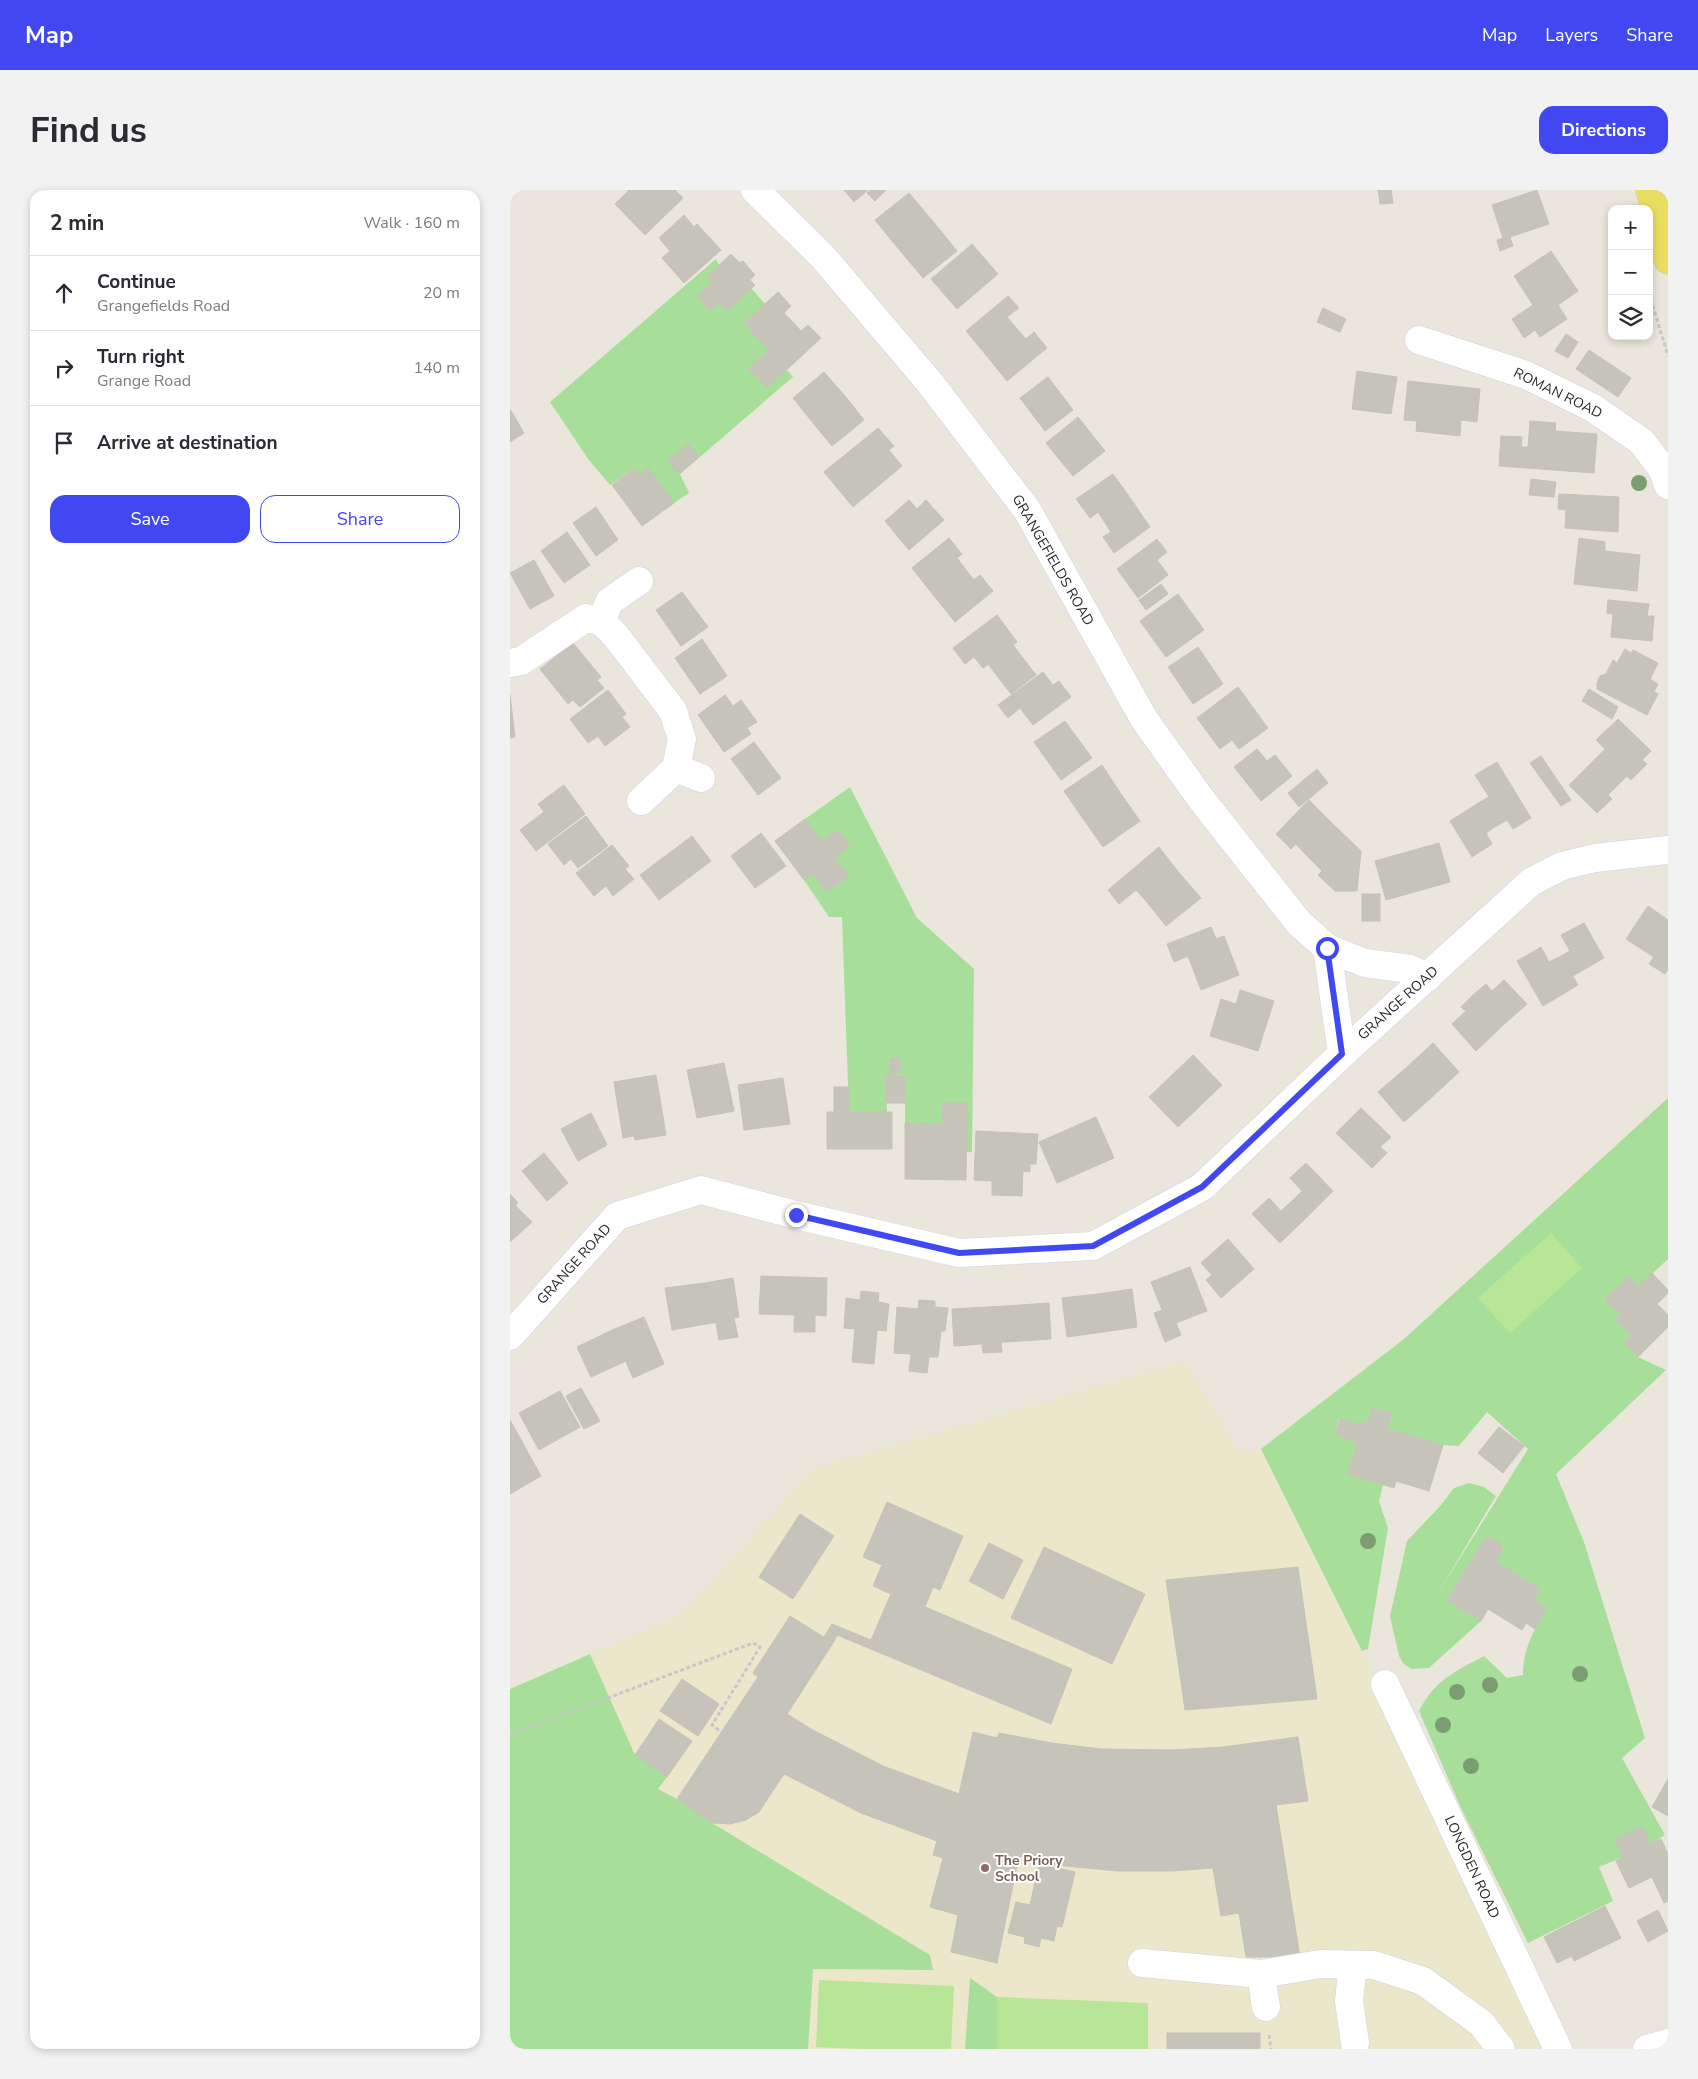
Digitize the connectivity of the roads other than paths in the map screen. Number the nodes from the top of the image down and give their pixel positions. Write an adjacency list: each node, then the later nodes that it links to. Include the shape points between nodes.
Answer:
1 (755, 190): 11 (street, GRANGEFIELDS ROAD, via 823,257 924,376 1027,510 1144,720 1299,923)
2 (1650, 190): 3 (main road)
3 (1668, 260)
4 (1420, 340): 5 (street, ROMAN ROAD, via 1526,374 1593,408 1642,442 1664,470)
5 (1668, 485)
6 (638, 581): 7 (street, via 610,601)
7 (601, 621): 8 (street, via 586,618 521,661); 9 (street, via 673,711 682,738 688,774)
8 (510, 663)
9 (641, 800)
10 (1668, 850): 12 (street, GRANGE ROAD, via 1594,858 1562,866 1531,882)
11 (1327, 948): 12 (street, GRANGEFIELDS ROAD, via 1365,963 1410,969); 13 (street)
12 (1428, 977): 13 (street, GRANGE ROAD)
13 (1342, 1054): 14 (street, GRANGE ROAD, via 1202,1187 1093,1246 959,1253 701,1190 617,1216)
14 (510, 1336)
15 (1385, 1684): 23 (street, LONGDEN ROAD)
16 (1142, 1963): 18 (street)
17 (1352, 1965): 18 (street, via 1320,1964); 20 (street, via 1349,2001); 22 (street, via 1374,1965 1423,1981 1482,2023)
18 (1261, 1974): 19 (street)
19 (1266, 2007)
20 (1355, 2043)
21 (1668, 2043): 24 (street)
22 (1502, 2049)
23 (1558, 2049)
24 (1647, 2049)

